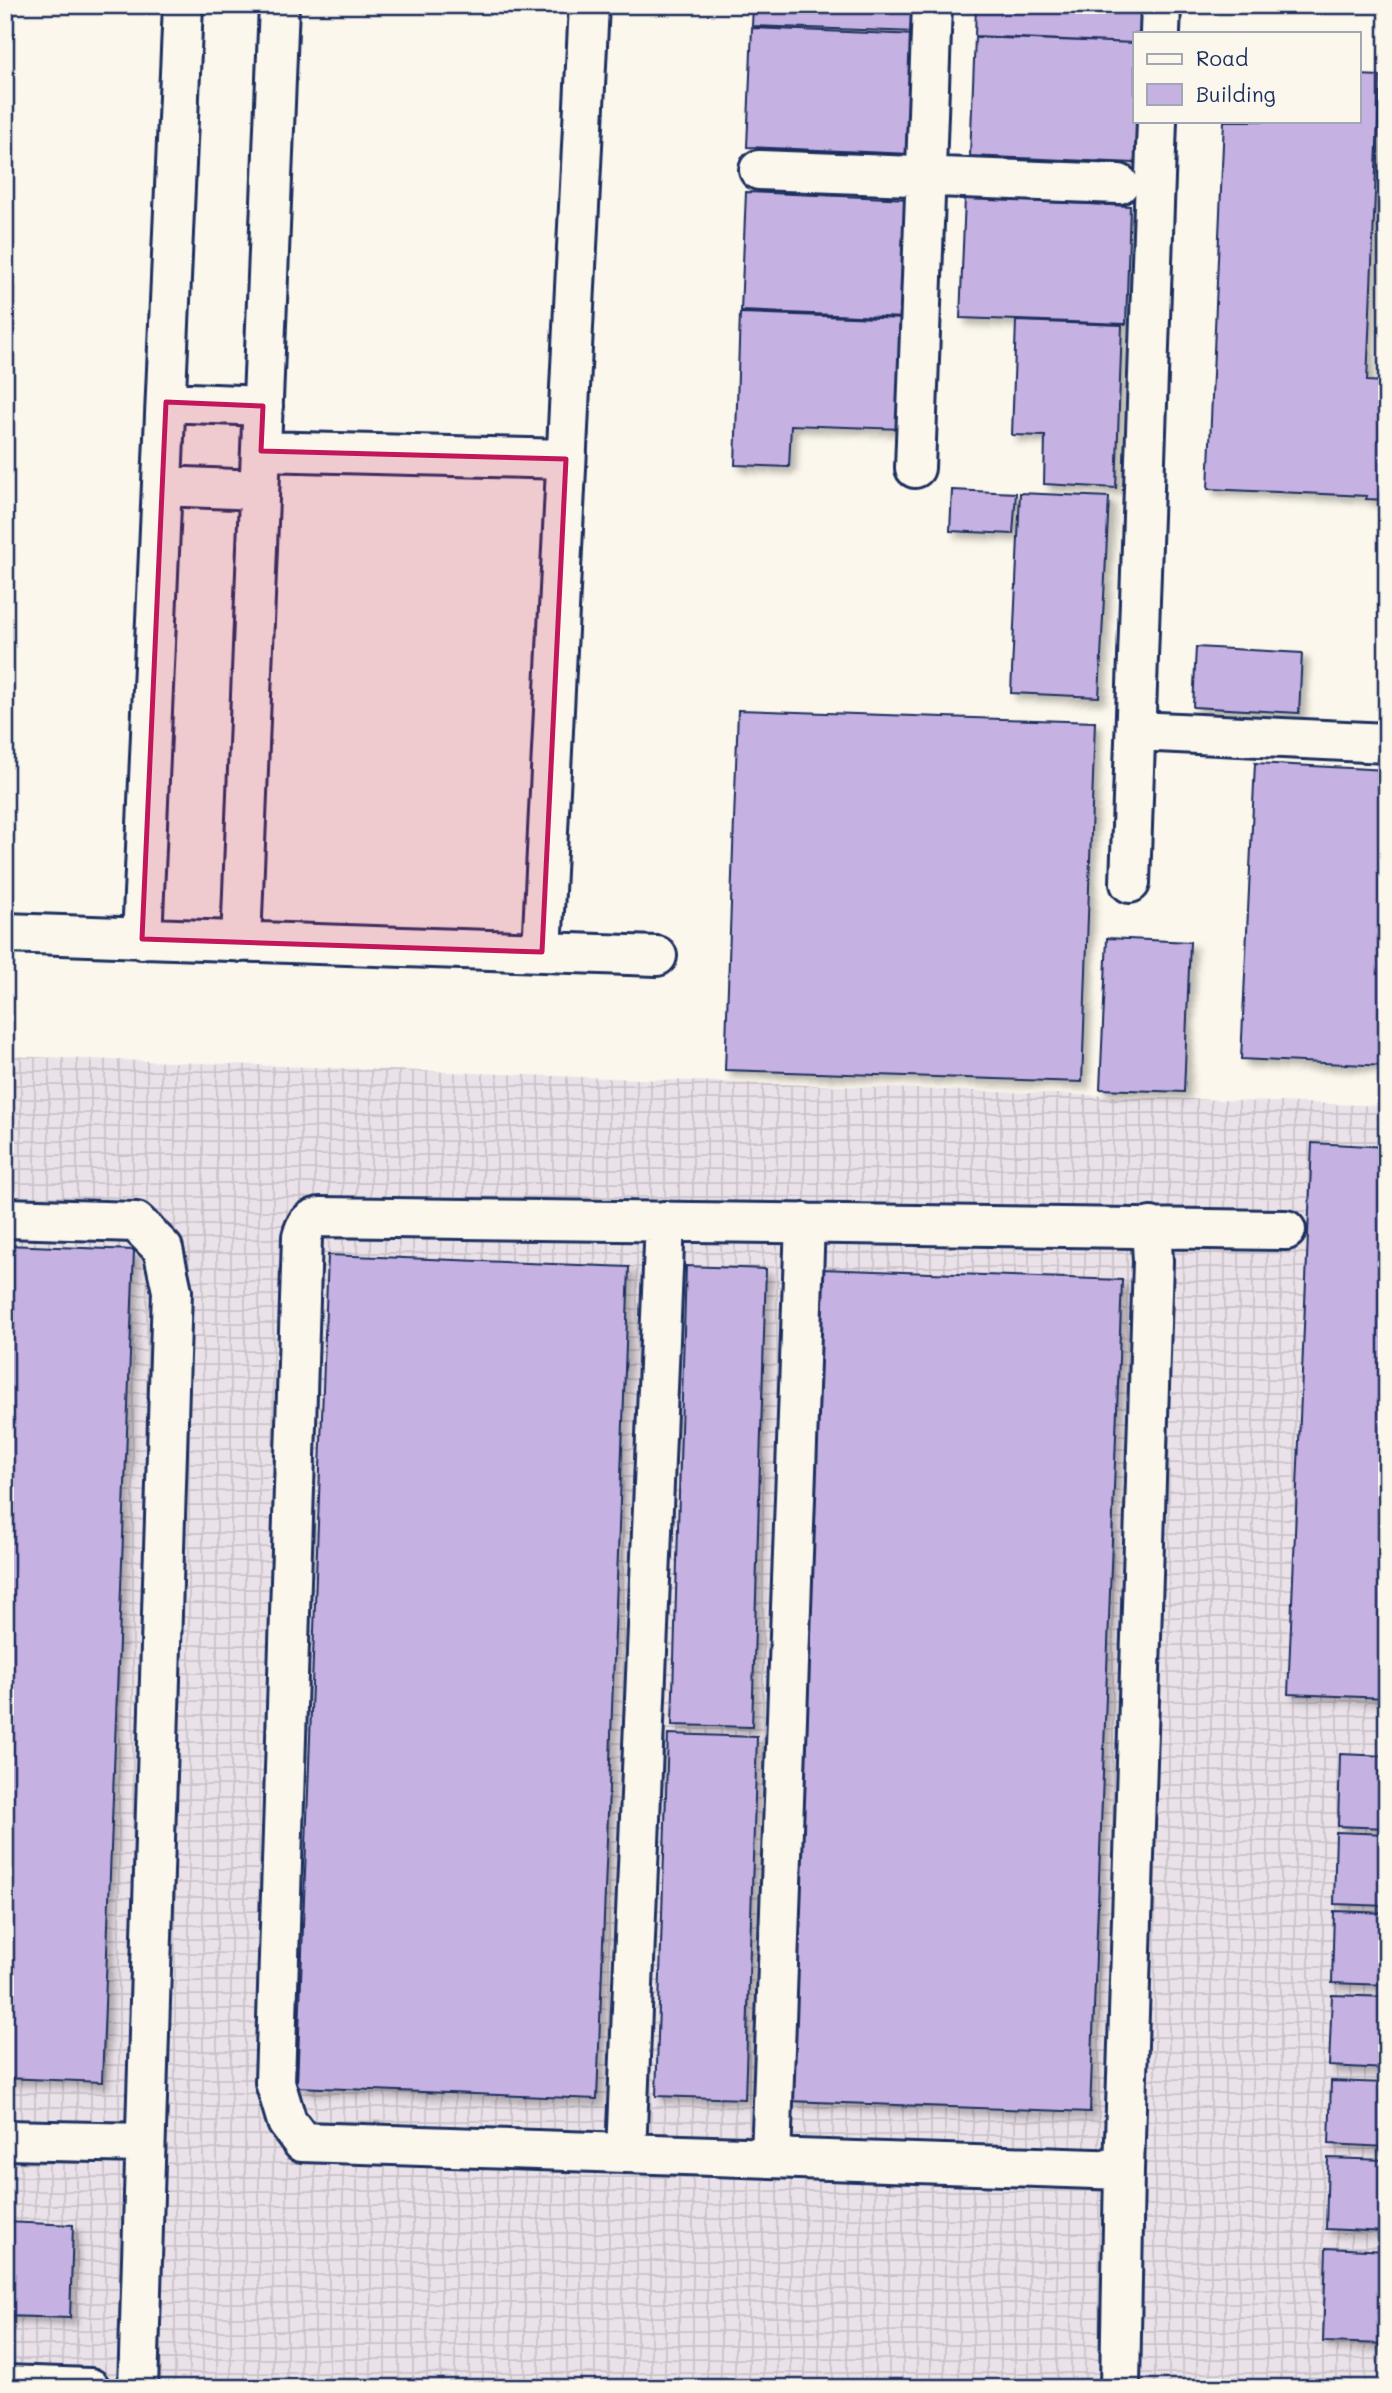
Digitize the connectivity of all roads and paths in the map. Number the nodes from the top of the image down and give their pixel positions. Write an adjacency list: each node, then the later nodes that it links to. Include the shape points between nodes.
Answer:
1 (183, 5): 11 (street)
2 (279, 5): 12 (street)
3 (589, 5): 14 (street)
4 (932, 5): 9 (street)
5 (1161, 5): 6 (street)
6 (1160, 32)
7 (1157, 122): 18 (street)
8 (759, 170): 9 (street)
9 (926, 177): 10 (street); 15 (street)
10 (1119, 184)
11 (166, 402): 12 (street); 16 (street)
12 (263, 406): 13 (street)
13 (261, 451): 14 (street); 17 (street)
14 (566, 459): 24 (street)
15 (915, 468)
16 (162, 486): 17 (street); 22 (street)
17 (260, 489): 23 (street)
18 (1136, 731): 19 (street); 20 (street)
19 (1387, 743)
20 (1130, 883)
21 (5, 933): 22 (street)
22 (142, 939): 23 (street)
23 (241, 942): 24 (street)
24 (542, 952): 25 (street)
25 (657, 956)
26 (5, 1218): 32 (street, via 136,1222 163,1250 172,1291)
27 (665, 1221): 28 (street); 33 (street); 33 (street, via 320,1217 305,1225 303,1237 275,2082 287,2122 302,2142)
28 (805, 1223): 29 (street); 34 (street)
29 (1151, 1227): 30 (street); 35 (street)
30 (1286, 1230)
31 (5, 2140): 32 (street)
32 (144, 2143): 38 (street)
33 (626, 2153): 34 (street)
34 (771, 2158): 35 (street)
35 (1124, 2170): 39 (street)
36 (5, 2385): 37 (street)
37 (90, 2388)
38 (138, 2388)
39 (1120, 2388)

